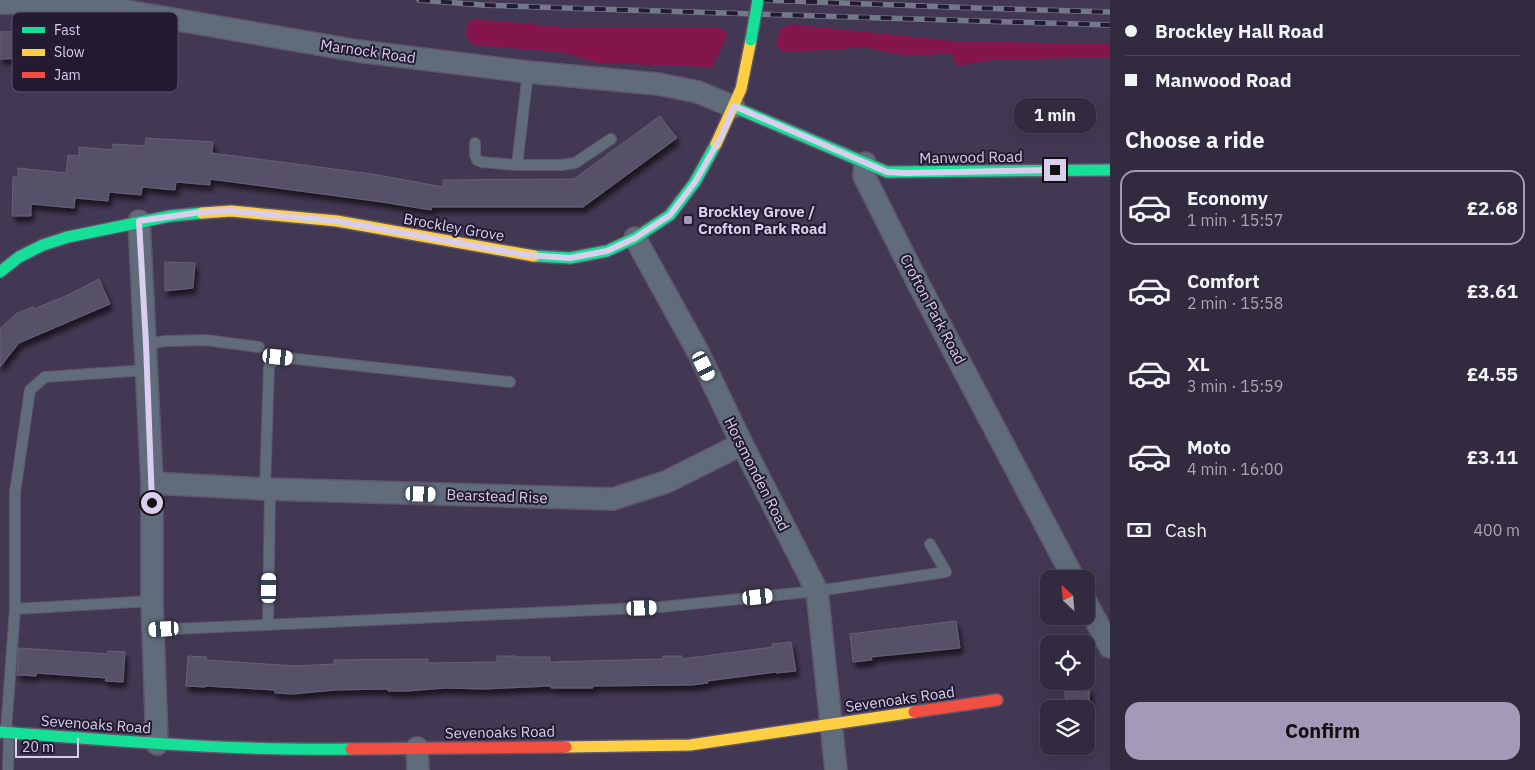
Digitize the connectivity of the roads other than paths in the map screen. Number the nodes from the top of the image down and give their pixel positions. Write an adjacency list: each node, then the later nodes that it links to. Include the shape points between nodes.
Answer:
1 (758, 0): 6 (street, Brockley Grove, bridge, via 741,89)
2 (0, 3): 3 (street, Marnock Road, via 61,2)
3 (132, 12)
4 (178, 20): 5 (street, Marnock Road, via 358,51)
5 (528, 72): 6 (street, Marnock Road, via 658,84 698,92); 10 (lane)
6 (734, 106): 9 (street); 13 (street, Brockley Grove, via 722,135 695,182 670,215)
7 (611, 139): 10 (lane, via 576,163)
8 (475, 143): 10 (lane, via 477,160)
9 (865, 163): 11 (street, Manwood Road, via 887,172 905,173); 23 (street, Crofton Park Road, via 864,176 868,185)
10 (517, 165)
11 (1107, 176)
12 (139, 221): 13 (street, Brockley Grove, via 201,212 274,214 337,221 526,255 570,258 607,251); 14 (street, Brockley Grove, via 43,245 19,257); 15 (street)
13 (635, 238): 19 (street, Horsmonden Road, via 697,350)
14 (0, 272)
15 (146, 344): 16 (lane, via 205,340); 17 (street)
16 (259, 347)
17 (146, 370): 20 (street); 26 (lane, via 44,378 30,390 15,492)
18 (510, 382): 21 (lane, via 278,357 269,365)
19 (742, 444): 21 (street, Bearstead Rise, via 666,482 613,499); 24 (street, Horsmonden Road)
20 (152, 483): 21 (street, Bearstead Rise); 25 (street)
21 (268, 489): 28 (lane)
22 (930, 544): 24 (lane, via 946,572)
23 (1069, 570)
24 (817, 591): 28 (lane, via 661,607); 32 (street, Horsmonden Road)
25 (152, 601): 26 (lane); 29 (street)
26 (15, 609): 33 (lane)
27 (1095, 619): 30 (street)
28 (268, 624): 29 (lane)
29 (153, 630): 34 (street)
30 (1110, 648)
31 (997, 700): 32 (street, Sevenoaks Road)
32 (830, 725): 35 (street, Sevenoaks Road, via 690,745); 38 (street, Horsmonden Road)
33 (5, 732): 34 (street, Sevenoaks Road); 36 (lane)
34 (158, 744): 35 (street, Sevenoaks Road, via 310,750)
35 (417, 748): 37 (street)
36 (8, 770)
37 (418, 770)
38 (836, 770)

